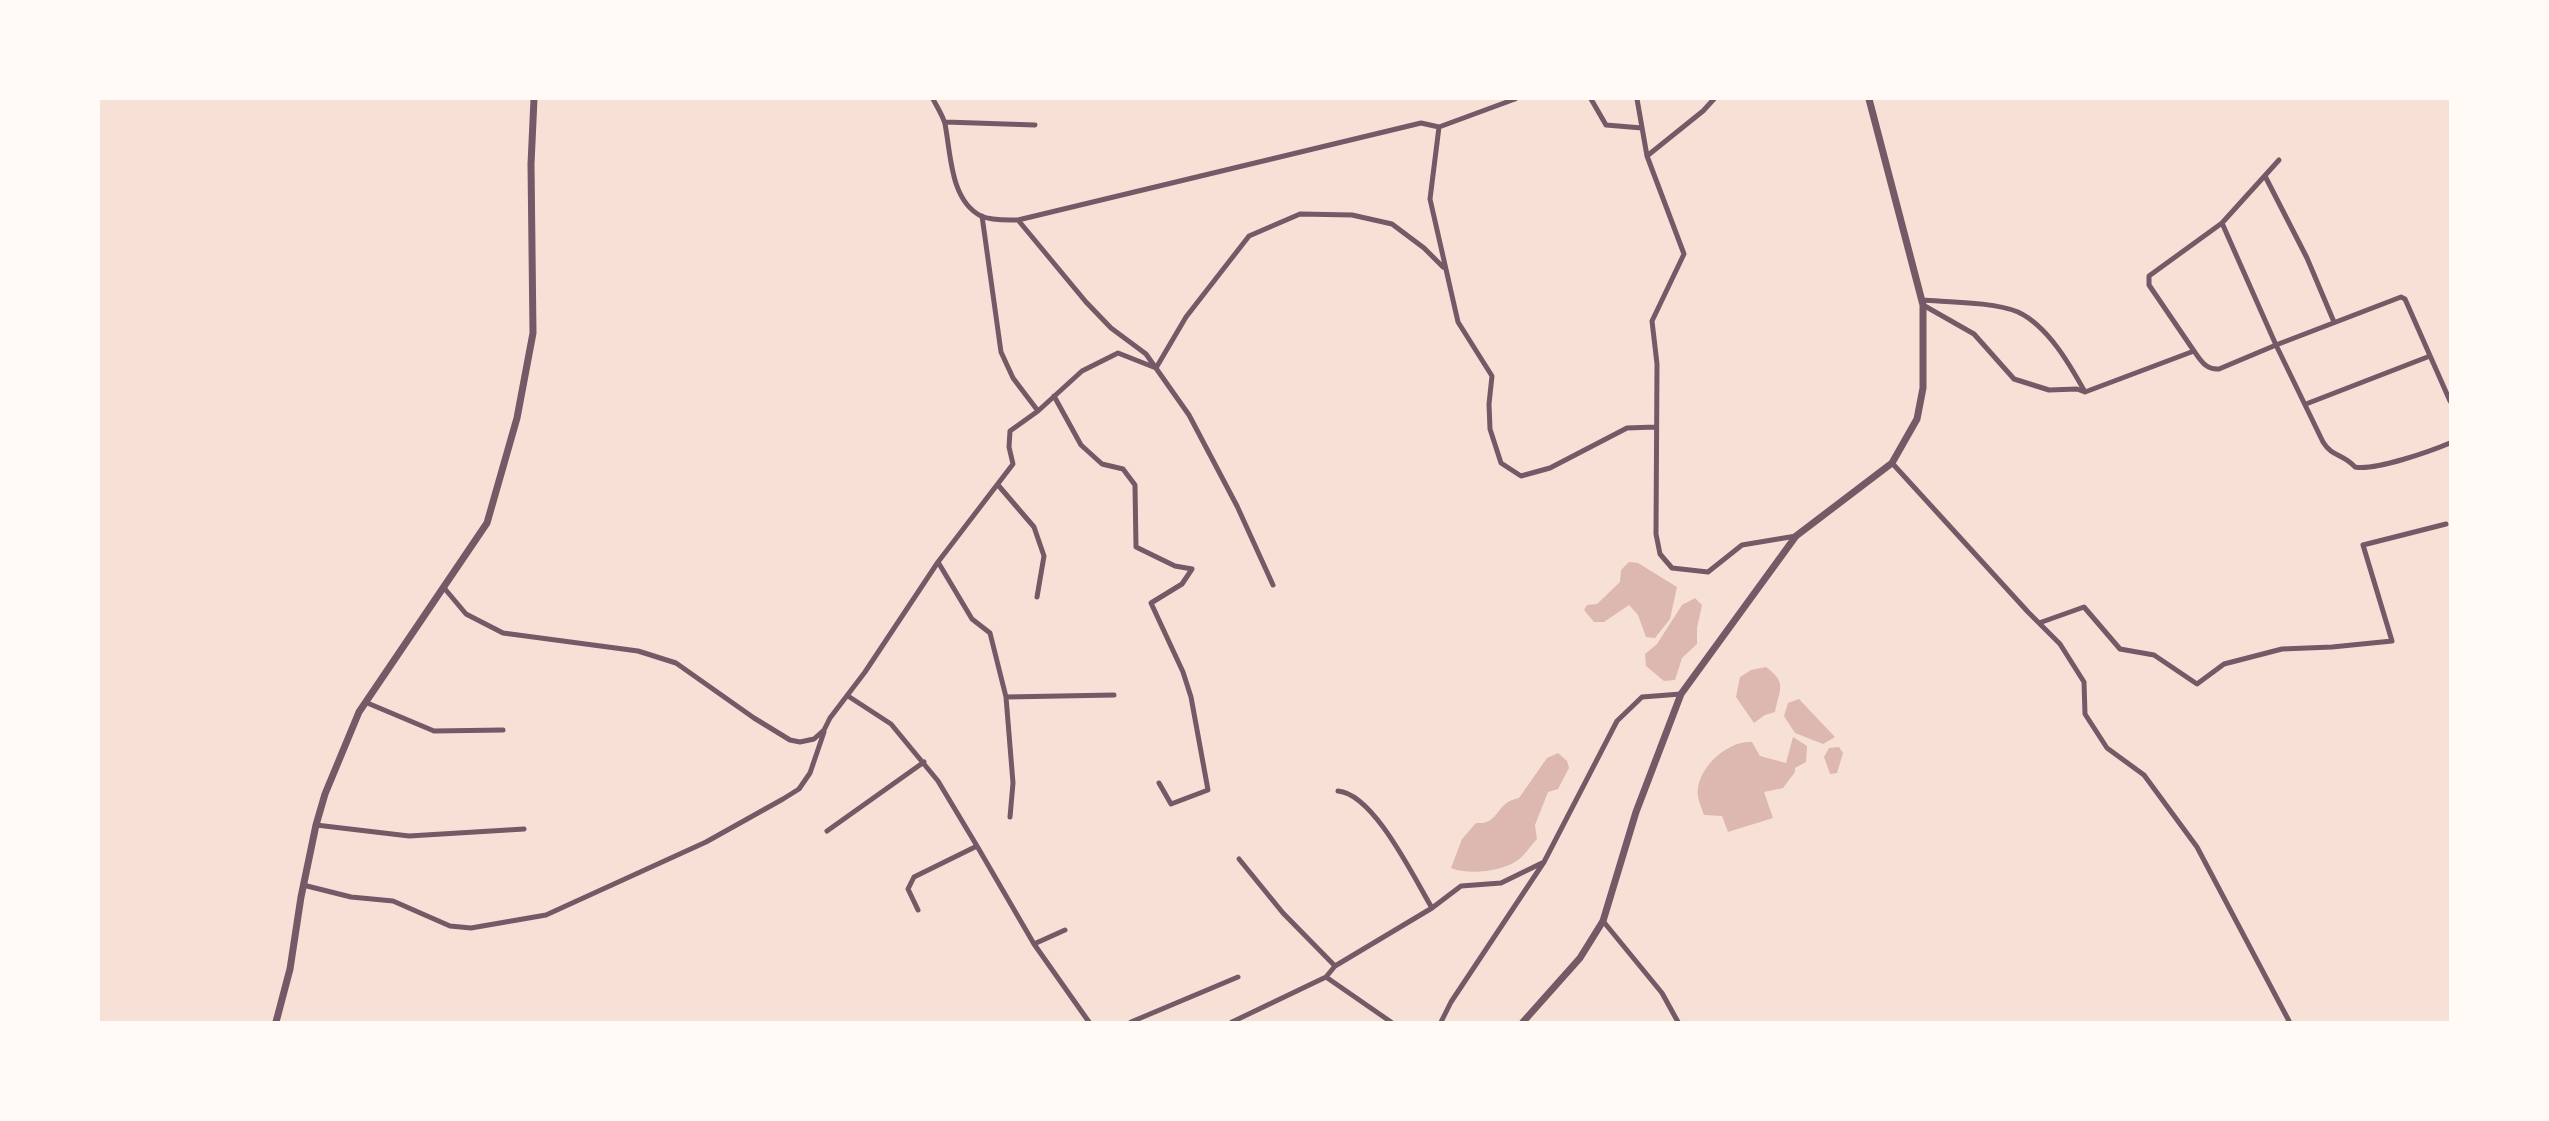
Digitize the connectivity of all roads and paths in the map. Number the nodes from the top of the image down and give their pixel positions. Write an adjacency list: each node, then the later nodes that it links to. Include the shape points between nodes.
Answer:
1 (534, 99): 38 (street, via 533,333 517,418 487,523)
2 (933, 99): 8 (street)
3 (1515, 99): 10 (street)
4 (1591, 99): 11 (street, via 1606,124)
5 (1636, 99): 11 (street)
6 (1714, 99): 12 (street)
7 (1869, 99): 19 (street)
8 (945, 122): 9 (street); 15 (street, via 959,191)
9 (1035, 125)
10 (1439, 127): 16 (street, via 1421,123); 18 (street, via 1430,199)
11 (1642, 128): 12 (street)
12 (1647, 156): 30 (street, via 1684,254 1652,321 1657,364)
13 (2279, 160): 14 (street)
14 (2265, 176): 17 (street); 20 (street)
15 (982, 216): 16 (street); 29 (street, via 1001,352 1013,378)
16 (1018, 220): 24 (street, via 1086,302 1111,328 1146,354)
17 (2222, 223): 21 (street); 22 (street, via 2147,281)
18 (1444, 268): 24 (street, via 1392,224 1352,215 1300,214 1249,236 1186,317); 30 (street, via 1458,322 1492,376 1490,429 1501,464 1521,476 1550,468 1627,428)
19 (1922, 302): 25 (street, via 1974,334 2013,379 2049,390); 25 (street, via 2018,313 2060,349); 32 (street, via 1923,388 1917,419)
20 (2334, 322): 21 (street); 23 (street, via 2401,297)
21 (2276, 345): 22 (street, via 2219,369 2211,369); 28 (street)
22 (2194, 351): 25 (street)
23 (2430, 356): 27 (street); 28 (street)
24 (1156, 368): 26 (street, via 1118,353 1082,371); 37 (street, via 1189,416)
25 (2085, 392)
26 (1054, 396): 29 (street); 49 (street, via 1081,445 1102,464 1123,469 1135,485 1136,547 1175,566 1192,569 1182,584 1151,603 1191,697 1208,790 1170,804)
27 (2450, 401)
28 (2306, 404): 31 (street, via 2329,451 2355,466 2374,466)
29 (1038, 411): 33 (street, via 1010,431 1013,464)
30 (1655, 427): 35 (street, via 1656,534 1660,554 1672,568 1708,572 1742,545)
31 (2450, 443)
32 (1892, 463): 35 (street); 40 (street)
33 (998, 485): 36 (street); 39 (street, via 1034,527 1044,556)
34 (2446, 524): 40 (street, via 2363,545 2392,641 2282,649 2224,664 2197,684 2154,655 2120,649 2084,607)
35 (1796, 536): 41 (street)
36 (938, 562): 43 (street); 44 (street, via 972,620 990,633)
37 (1273, 585)
38 (445, 589): 45 (street); 47 (street, via 466,614 503,633 638,651 676,663 790,740 814,739)
39 (1037, 597)
40 (2038, 623): 67 (street, via 2060,644 2084,682 2085,714 2107,748 2144,775 2198,847)
41 (1681, 694): 57 (street, via 1642,697 1617,722); 61 (street, via 1636,812)
42 (1114, 695): 44 (street)
43 (848, 696): 47 (street); 48 (street, via 891,724)
44 (1006, 696): 51 (street, via 1013,783)
45 (365, 702): 46 (street, via 434,731); 52 (street)
46 (503, 730)
47 (824, 730): 58 (street, via 810,773 799,789 706,842 546,915 471,928 450,926 393,901 351,897)
48 (924, 762): 54 (street); 55 (street)
49 (1159, 783)
50 (1338, 790): 59 (street, via 1354,795 1375,814)
51 (1010, 817)
52 (316, 825): 53 (street, via 409,836); 58 (street)
53 (524, 829)
54 (827, 831)
55 (977, 846): 60 (street, via 914,877 908,889); 63 (street)
56 (1239, 859): 64 (street, via 1283,913)
57 (1544, 862): 59 (street, via 1501,883 1461,886); 73 (street)
58 (303, 885): 68 (street, via 290,969)
59 (1432, 908): 64 (street)
60 (918, 910)
61 (1603, 921): 74 (street, via 1580,958); 75 (street, via 1662,993)
62 (1065, 930): 63 (street)
63 (1034, 944): 69 (street)
64 (1335, 966): 66 (street)
65 (1238, 977): 70 (street)
66 (1326, 977): 71 (street); 72 (street)
67 (2289, 1021)
68 (276, 1022)
69 (1089, 1022)
70 (1131, 1022)
71 (1232, 1022)
72 (1390, 1022)
73 (1441, 1022)
74 (1523, 1022)
75 (1678, 1022)

